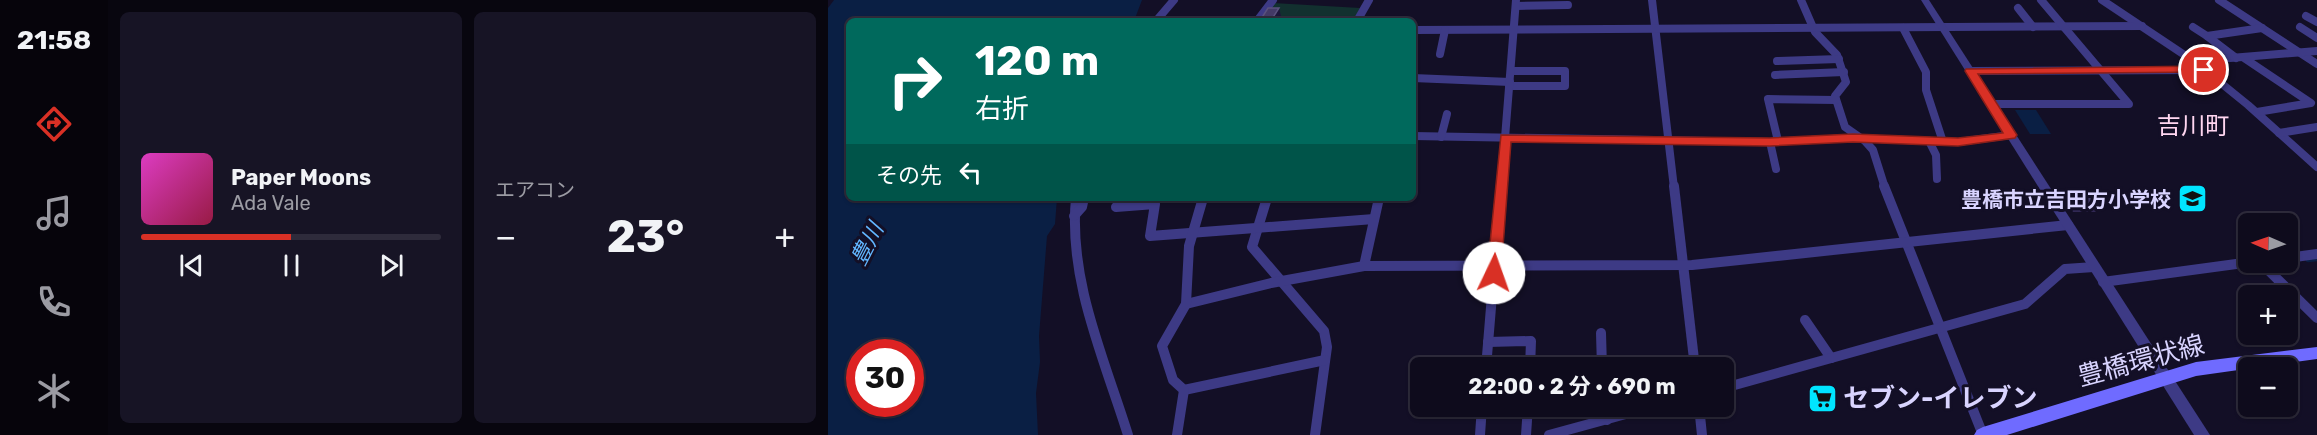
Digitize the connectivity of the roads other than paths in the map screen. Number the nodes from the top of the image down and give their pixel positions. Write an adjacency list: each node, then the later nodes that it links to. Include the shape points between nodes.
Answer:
1 (1174, 0): 14 (street)
2 (1273, 0): 15 (street)
3 (1369, 0): 16 (street)
4 (1652, 0): 28 (street)
5 (1801, 0): 24 (street)
6 (1926, 0): 19 (street)
7 (2041, 0): 21 (street)
8 (2102, 0): 18 (street)
9 (2219, 0): 26 (street)
10 (1516, 3): 11 (street); 27 (street)
11 (1568, 5)
12 (2018, 8): 20 (street)
13 (2306, 16): 17 (street)
14 (1159, 18)
15 (1259, 18)
16 (1359, 18)
17 (2317, 22)
18 (2142, 26): 21 (street); 39 (street)
19 (1943, 27): 20 (street); 25 (street); 43 (street)
20 (2033, 27): 21 (street)
21 (2064, 27): 44 (street)
22 (2193, 27): 31 (street)
23 (2300, 27): 32 (street)
24 (1813, 28): 25 (street); 28 (street); 37 (street)
25 (1903, 28): 63 (street, via 1926,72 1926,90)
26 (2262, 28): 31 (street); 34 (street)
27 (1514, 29): 28 (street); 30 (street); 42 (street)
28 (1656, 29): 60 (street)
29 (1416, 30): 30 (street)
30 (1445, 30): 35 (street)
31 (2207, 36): 36 (street)
32 (2317, 38)
33 (2317, 51): 34 (street)
34 (2300, 53): 36 (street); 40 (street)
35 (1440, 54)
36 (2240, 58): 39 (street); 51 (street, via 2310,104)
37 (1839, 59): 38 (street); 45 (street)
38 (1777, 61)
39 (2194, 62): 41 (street)
40 (2317, 64)
41 (2204, 70): 44 (street); 51 (street)
42 (1511, 71): 48 (street); 48 (street, via 1565,71 1565,86)
43 (1970, 71): 44 (street); 50 (street)
44 (2101, 71): 50 (street, via 2129,104)
45 (1844, 72): 46 (street); 49 (street, via 1846,82)
46 (1774, 75)
47 (1416, 78): 48 (street)
48 (1510, 84): 58 (street)
49 (1836, 100): 59 (street, via 1845,127); 62 (street, via 1768,99)
50 (1991, 104): 55 (street)
51 (2256, 112): 54 (street)
52 (1447, 114): 57 (street)
53 (2317, 127): 54 (street)
54 (2279, 133): 64 (street)
55 (2011, 135): 63 (street); 75 (street)
56 (1416, 136): 57 (street)
57 (1441, 137): 58 (street)
58 (1505, 138): 60 (street); 84 (street)
59 (1862, 138): 61 (street); 62 (street); 78 (street, via 1874,149 1879,174)
60 (1668, 141): 62 (street); 82 (street)
61 (1929, 141): 63 (street); 66 (street, via 1936,155)
62 (1774, 142): 65 (street)
63 (1943, 142)
64 (2317, 167)
65 (1776, 169)
66 (1936, 179)
67 (1076, 201): 73 (street)
68 (1083, 201): 73 (street)
69 (1202, 201): 77 (street)
70 (1267, 201): 76 (street)
71 (1378, 201): 74 (street)
72 (1116, 207): 77 (street, via 1155,204 1150,236)
73 (1074, 216): 111 (street, via 1079,278)
74 (1374, 219): 76 (street); 83 (street)
75 (2068, 225): 78 (street); 85 (street)
76 (1257, 228): 77 (street); 87 (street, via 1252,247)
77 (1192, 233): 89 (street)
78 (1906, 242): 82 (street); 92 (street)
79 (2317, 254): 80 (street)
80 (2298, 257)
81 (2238, 264): 88 (street)
82 (1684, 266): 84 (street); 99 (street)
83 (1364, 267): 84 (street); 87 (street)
84 (1494, 267): 94 (street)
85 (2094, 267): 88 (street); 92 (street, via 2065,269 2025,304)
86 (2271, 273): 90 (street)
87 (1282, 281): 89 (street); 101 (street, via 1324,331)
88 (2103, 282): 102 (street)
89 (1186, 304): 104 (street, via 1162,346 1173,380)
90 (2317, 318)
91 (1805, 320): 100 (street)
92 (1940, 329): 100 (street); 118 (street)
93 (1601, 333): 98 (street)
94 (1488, 342): 96 (street); 97 (street, via 1531,341)
95 (2317, 353): 102 (main road, 豊橋環状線)
96 (1487, 357)
97 (1530, 357)
98 (1602, 357)
99 (1694, 357)
100 (1831, 358): 103 (street)
101 (1324, 360): 104 (street); 113 (street)
102 (2164, 377): 118 (main road, 豊橋環状線); 119 (street)
103 (1734, 385)
104 (1184, 390): 112 (street)
105 (1481, 417): 114 (street)
106 (1527, 417): 115 (street)
107 (1607, 417): 110 (street)
108 (1617, 417): 110 (street)
109 (1700, 417): 117 (street)
110 (1607, 420): 116 (street)
111 (1128, 435)
112 (1177, 435)
113 (1315, 435)
114 (1480, 435)
115 (1526, 435)
116 (1549, 435)
117 (1702, 435)
118 (1983, 435)
119 (2202, 435)

